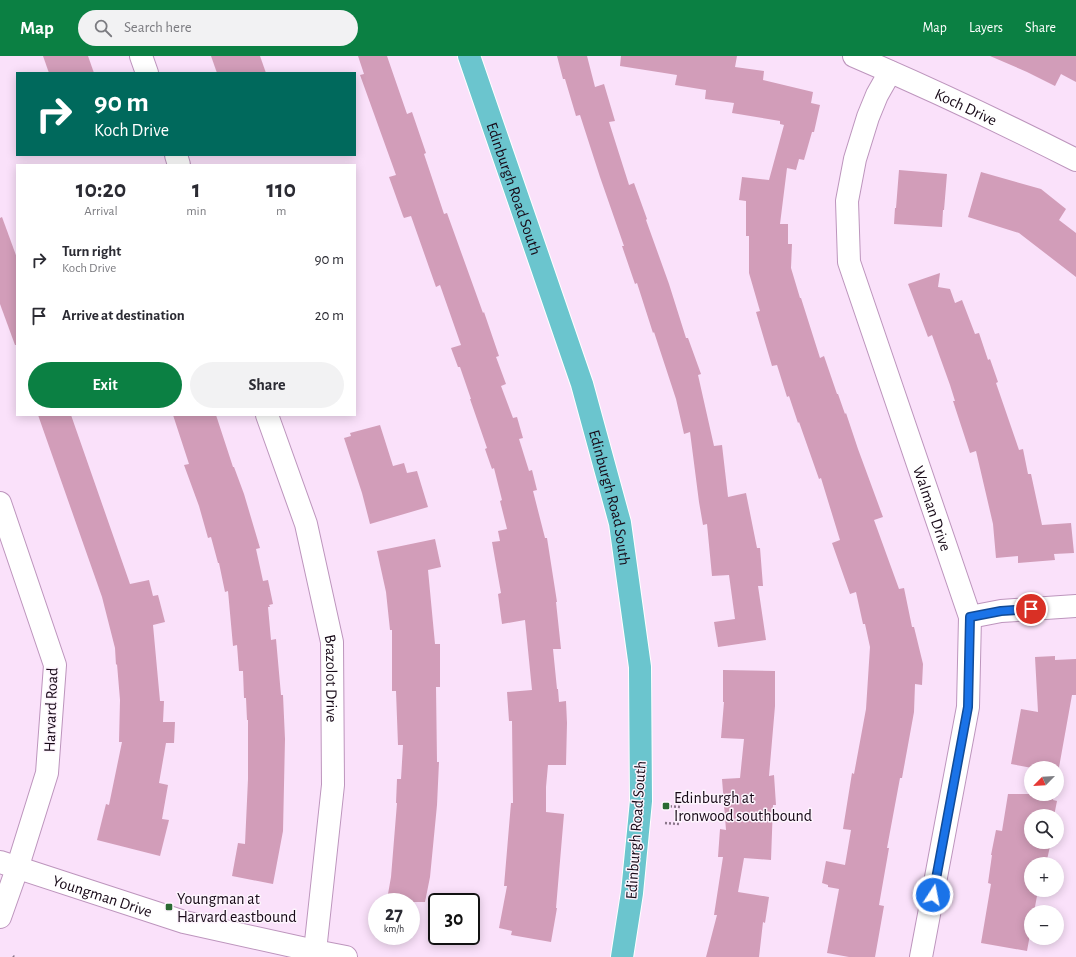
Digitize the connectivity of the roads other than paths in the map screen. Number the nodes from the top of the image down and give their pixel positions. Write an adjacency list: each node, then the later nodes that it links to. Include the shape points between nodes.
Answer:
1 (141, 56): 4 (street)
2 (469, 56): 15 (main road, Edinburgh Road South, via 582,384 620,523 640,668 641,801 632,893)
3 (854, 56): 5 (street, Koch Drive)
4 (147, 72)
5 (890, 72): 6 (street, Koch Drive); 10 (street, Walman Drive, via 868,117 855,159 847,201 849,262)
6 (1076, 160)
7 (268, 416): 13 (street, Brazolot Drive, via 306,524 332,642 333,785)
8 (0, 503): 11 (street, Harvard Road, via 55,665 47,773)
9 (1076, 606): 10 (street, via 1001,611)
10 (970, 617): 16 (street, Walman Drive, via 968,707)
11 (9, 865): 12 (street, Harvard Road); 13 (street, Youngman Drive, via 184,922)
12 (0, 917)
13 (315, 951): 14 (street, Youngman Drive)
14 (346, 957)
15 (622, 957)
16 (921, 957)

